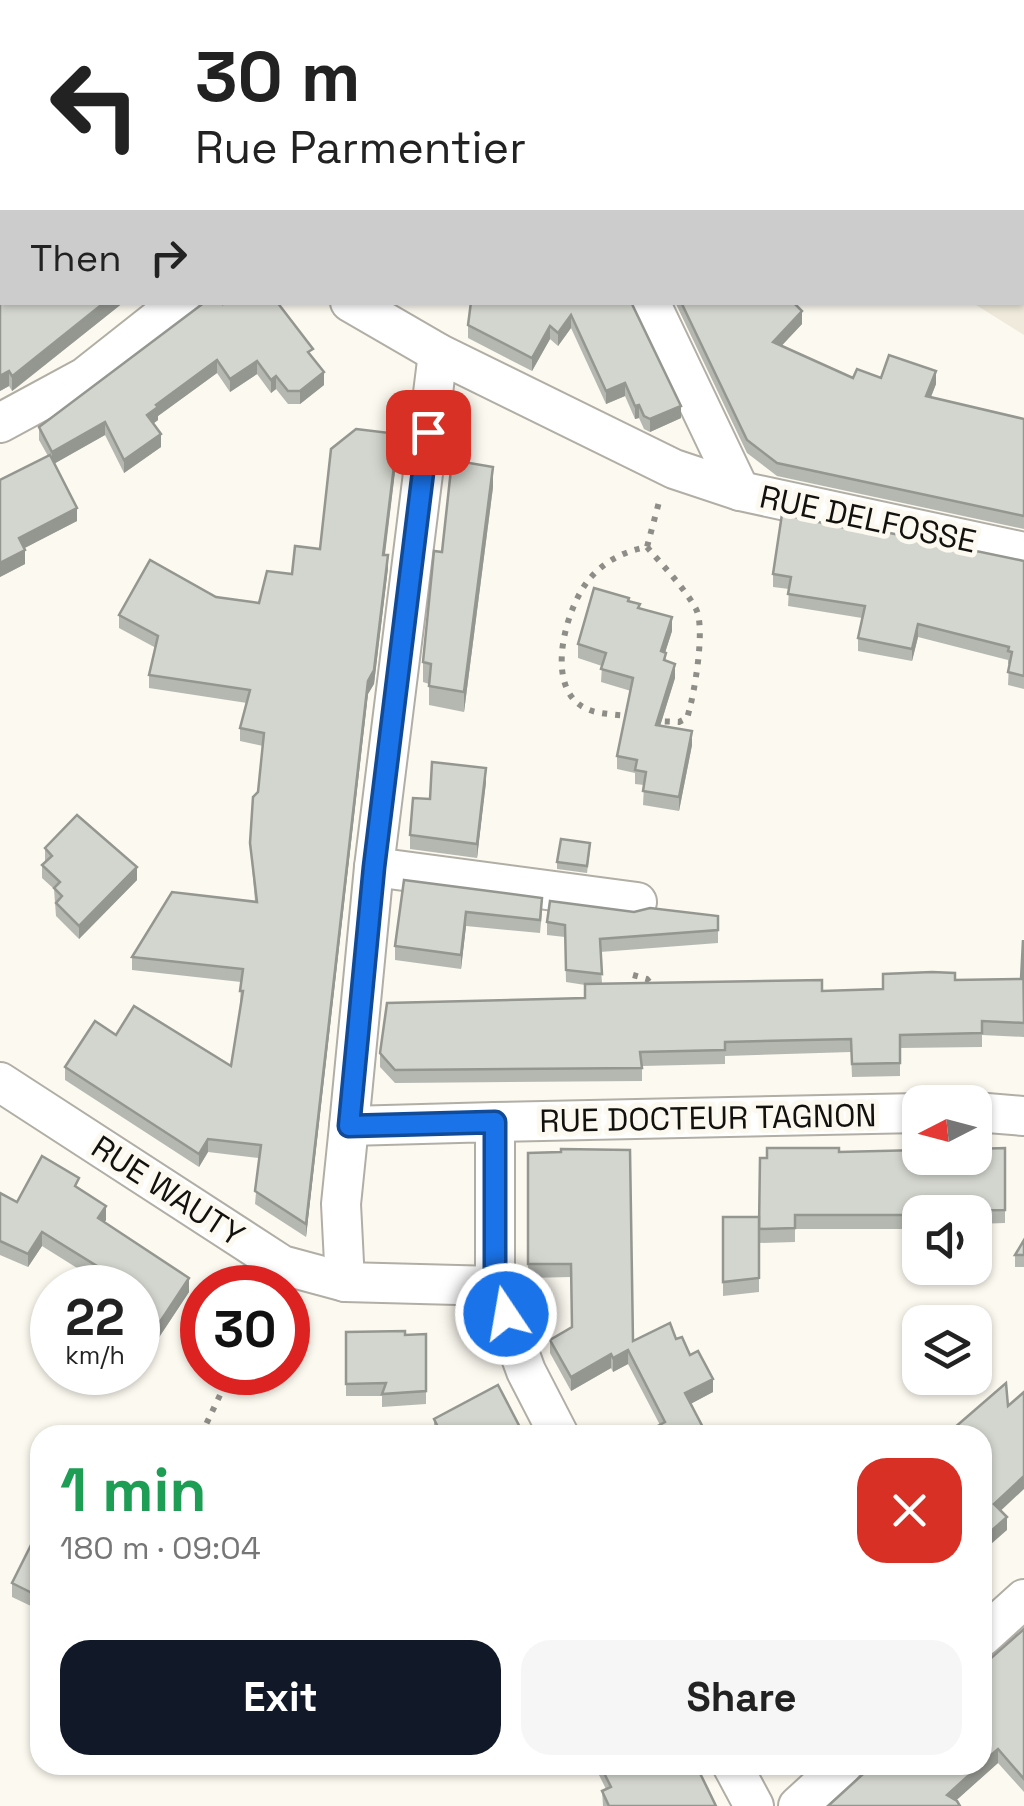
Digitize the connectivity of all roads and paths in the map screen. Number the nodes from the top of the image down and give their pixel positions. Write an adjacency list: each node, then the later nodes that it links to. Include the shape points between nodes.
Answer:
1 (176, 305): 5 (street, via 85,377)
2 (355, 305): 4 (street)
3 (651, 305): 7 (street, RUE DELFOSSE)
4 (438, 353): 6 (street); 10 (street)
5 (0, 422)
6 (674, 470): 7 (street); 8 (path)
7 (740, 491): 9 (street, RUE DELFOSSE)
8 (647, 546): 8 (path, via 612,559 590,578 575,604 561,677 586,709 678,722 692,703 700,623)
9 (1024, 552)
10 (374, 867): 11 (street); 19 (street)
11 (638, 902)
12 (633, 976): 13 (path, via 647,979)
13 (655, 996)
14 (0, 1082): 20 (street, RUE WAUTY, via 282,1265)
15 (902, 1113): 18 (street, RUE DOCTEUR TAGNON)
16 (992, 1113): 17 (street)
17 (1024, 1116)
18 (495, 1122): 19 (street, RUE DOCTEUR TAGNON); 21 (street)
19 (349, 1126): 20 (street, via 341,1204)
20 (345, 1282): 21 (street, RUE WAUTY)
21 (495, 1286): 24 (street, via 526,1371)
22 (220, 1395): 23 (path)
23 (206, 1425)
24 (555, 1425)
25 (1024, 1599): 26 (street)
26 (992, 1628)
27 (737, 1775): 29 (street)
28 (832, 1775): 30 (street)
29 (754, 1806)
30 (798, 1806)

